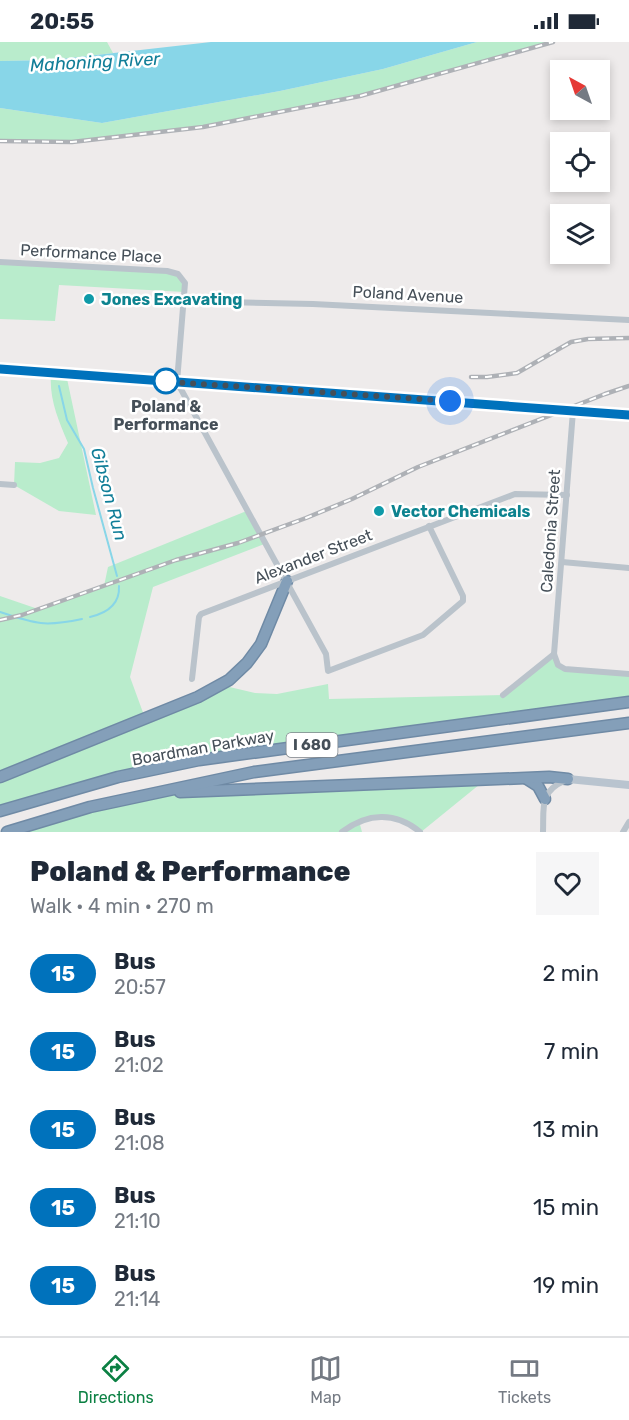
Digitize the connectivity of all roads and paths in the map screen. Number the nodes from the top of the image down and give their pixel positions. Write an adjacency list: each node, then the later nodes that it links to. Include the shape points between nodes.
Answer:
1 (0, 261): 2 (street, Performance Place, via 173,272 183,278)
2 (184, 301): 3 (street, Poland Avenue); 5 (street, Performance Place)
3 (629, 320)
4 (0, 369): 5 (main road)
5 (177, 382): 6 (main road); 14 (street)
6 (573, 411): 7 (main road); 10 (street, Caledonia Street)
7 (629, 415)
8 (0, 484): 9 (street)
9 (15, 485)
10 (567, 495): 11 (street, Alexander Street, via 515,494); 12 (street, Caledonia Street)
11 (429, 526): 14 (street, Alexander Street); 14 (street, via 463,601 423,635 328,671 326,654)
12 (562, 562): 13 (street); 15 (street, Caledonia Street)
13 (629, 568)
14 (287, 581): 17 (street, Alexander Street, via 199,615); 21 (highway, via 261,644 229,680 198,697)
15 (554, 654): 16 (street, via 558,665 565,669); 18 (street)
16 (629, 674)
17 (192, 679)
18 (503, 695)
19 (629, 702): 27 (highway, Boardman Parkway / I 680, via 199,760 118,777)
20 (629, 723): 25 (highway, Boardman Parkway / I 680, via 254,772)
21 (0, 777)
22 (527, 779): 23 (highway); 25 (highway, via 189,791); 26 (highway, via 540,788)
23 (568, 779): 24 (main road); 26 (street, via 552,786)
24 (629, 785)
25 (132, 797): 29 (highway, Boardman Parkway / I 680)
26 (545, 799): 32 (street)
27 (0, 811)
28 (629, 822): 33 (street)
29 (7, 832)
30 (342, 832): 31 (street, via 375,816 408,823)
31 (420, 832)
32 (543, 832)
33 (623, 832)

